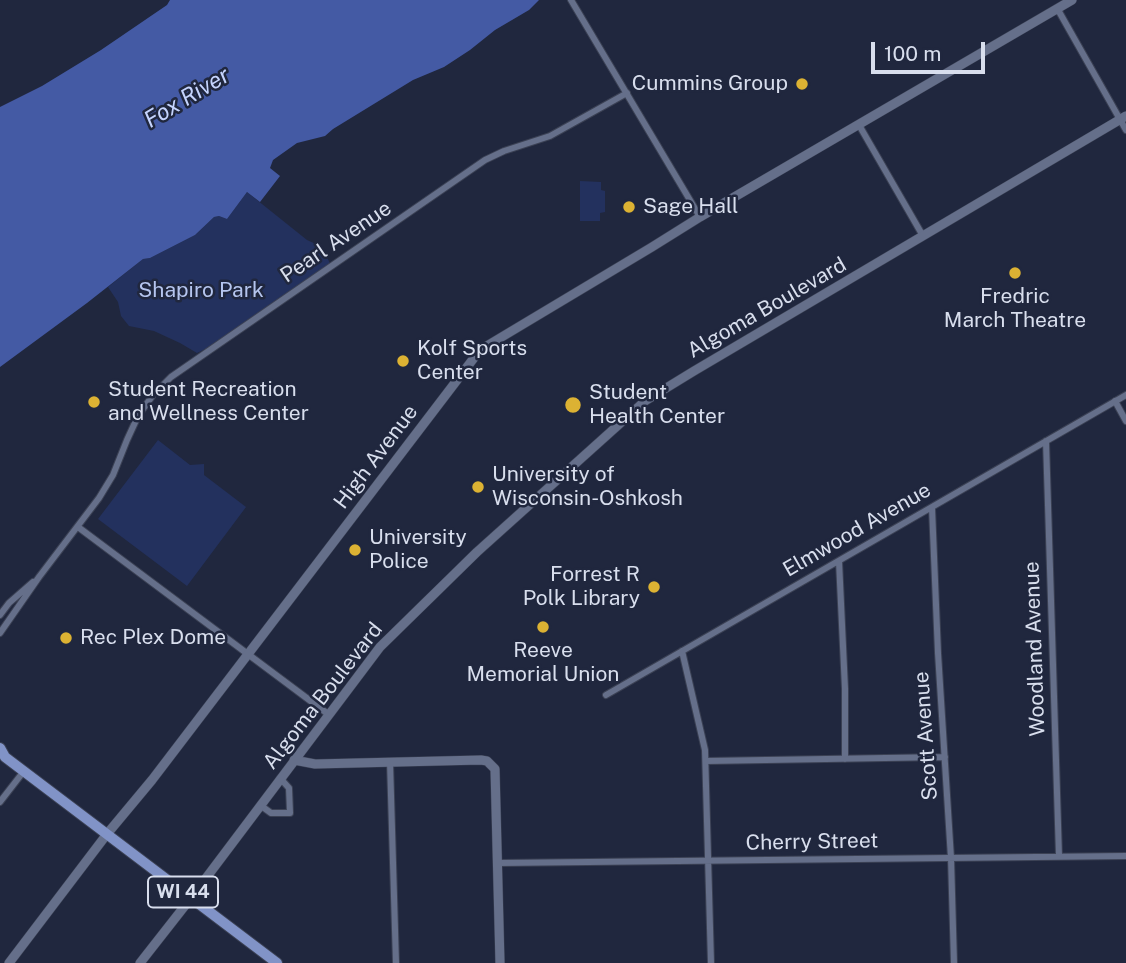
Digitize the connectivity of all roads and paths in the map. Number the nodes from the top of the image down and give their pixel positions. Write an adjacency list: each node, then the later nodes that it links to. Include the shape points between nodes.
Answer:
1 (571, 0): 4 (street)
2 (1072, 0): 3 (main road, High Avenue)
3 (1057, 8): 5 (street); 6 (main road, High Avenue)
4 (627, 93): 8 (street); 15 (street, Pearl Avenue, via 550,136 485,160 171,377 138,416 113,475)
5 (1123, 118): 7 (street); 9 (main road, Algoma Boulevard)
6 (859, 125): 8 (main road, High Avenue); 9 (street)
7 (1126, 130)
8 (700, 217): 21 (main road, High Avenue, via 480,350)
9 (923, 236): 23 (main road, Algoma Boulevard, via 645,401 389,637)
10 (1126, 395): 11 (street, Elmwood Avenue)
11 (1115, 401): 12 (street); 13 (street, Elmwood Avenue)
12 (1126, 421)
13 (1046, 441): 14 (street, Elmwood Avenue); 35 (street, Woodland Avenue)
14 (932, 508): 16 (street, Elmwood Avenue); 25 (street, Scott Avenue)
15 (78, 527): 17 (street, Pearl Avenue); 21 (street)
16 (839, 561): 20 (street, Elmwood Avenue); 26 (street)
17 (40, 576): 18 (street, Pearl Avenue); 19 (street, Pearl Avenue)
18 (0, 615)
19 (0, 633)
20 (682, 651): 22 (street, Elmwood Avenue); 28 (street)
21 (247, 654): 23 (street); 34 (main road, High Avenue)
22 (606, 695)
23 (328, 715): 27 (main road, Algoma Boulevard)
24 (2, 754): 30 (main road, WI 44)
25 (945, 757): 26 (street); 37 (street, Scott Avenue)
26 (845, 759): 28 (street)
27 (294, 760): 29 (main road, via 314,764); 31 (main road, Algoma Boulevard)
28 (706, 761): 38 (street)
29 (390, 762): 39 (main road, via 487,761 495,769); 44 (street)
30 (24, 771): 32 (street); 34 (main road, WI 44)
31 (280, 778): 33 (main road, Algoma Boulevard); 33 (street, via 289,788 290,813 271,813)
32 (0, 802)
33 (260, 805): 40 (main road, Algoma Boulevard)
34 (107, 834): 40 (main road, WI 44); 41 (main road, High Avenue)
35 (1059, 856): 36 (street, Cherry Street); 37 (street, Cherry Street)
36 (1126, 856)
37 (951, 858): 38 (street, Cherry Street); 47 (street, Scott Avenue)
38 (708, 860): 39 (street, Cherry Street); 46 (street)
39 (498, 863): 45 (main road)
40 (191, 898): 42 (main road, Algoma Boulevard); 43 (main road, WI 44)
41 (9, 963)
42 (140, 963)
43 (277, 963)
44 (396, 963)
45 (500, 963)
46 (711, 963)
47 (954, 963)

